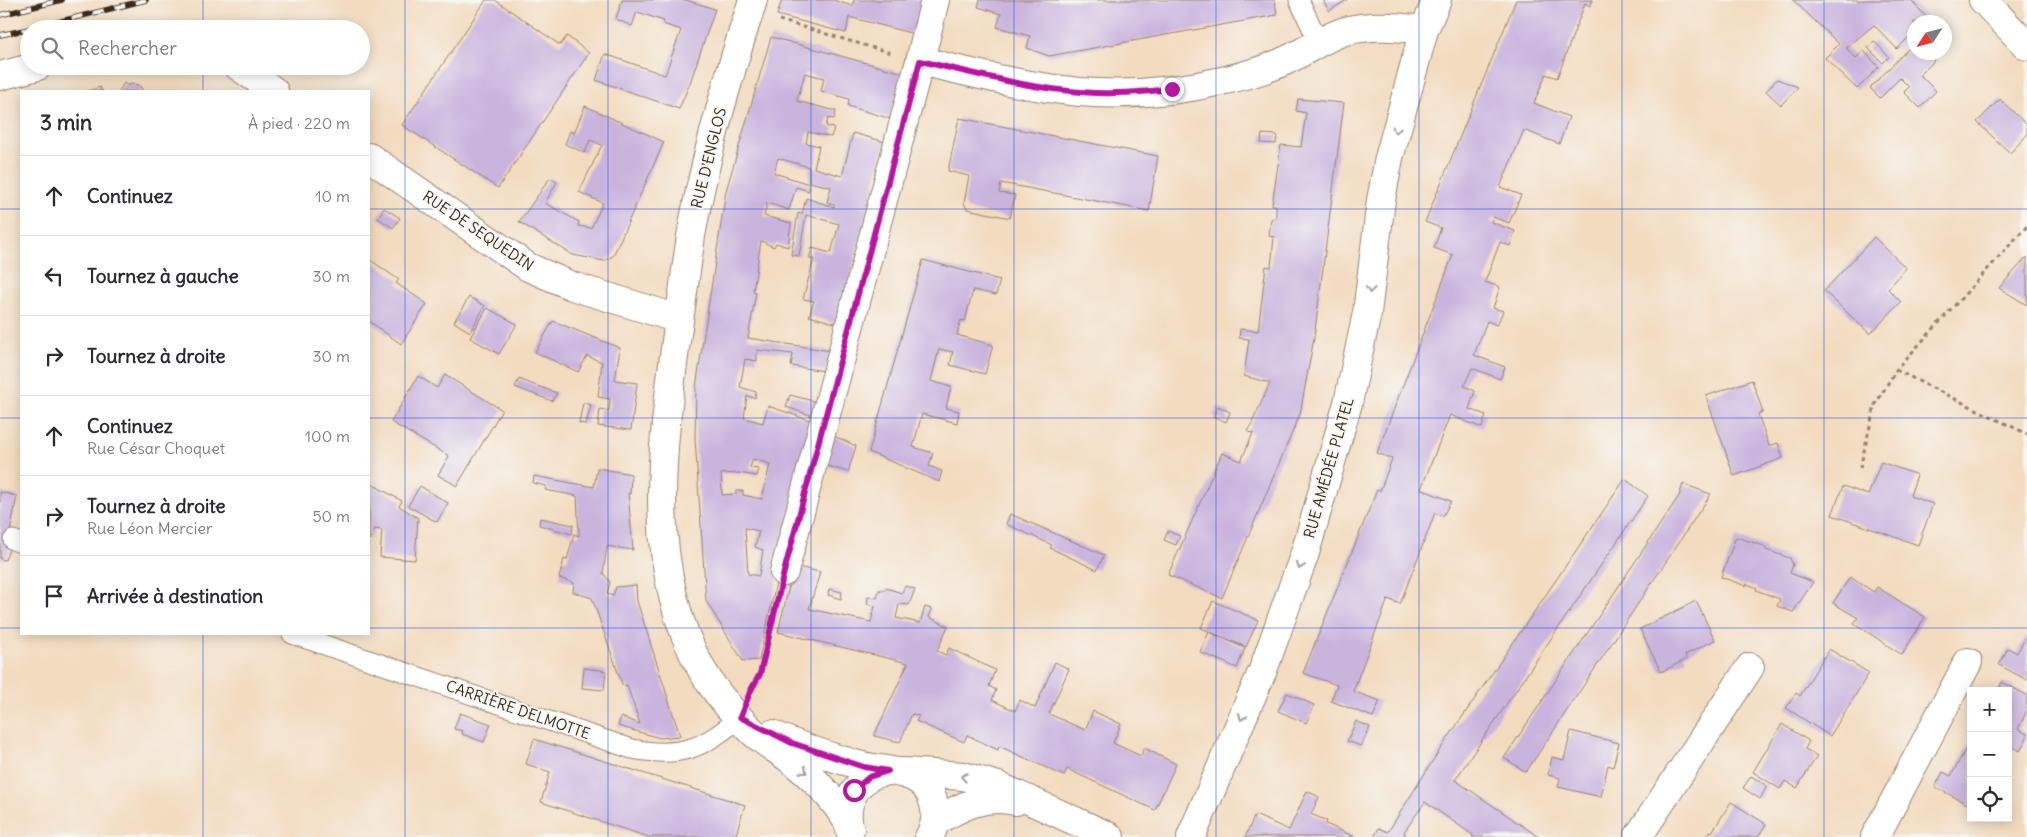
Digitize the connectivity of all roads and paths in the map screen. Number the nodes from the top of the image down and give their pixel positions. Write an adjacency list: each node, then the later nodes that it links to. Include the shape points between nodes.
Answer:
1 (935, 0): 9 (street)
2 (1299, 0): 8 (lane)
3 (1437, 0): 6 (street, RUE AMÉDÉE PLATEL)
4 (1983, 0): 7 (street)
5 (751, 6): 9 (path); 16 (street, RUE D'ENGLOS, via 707,159 691,236)
6 (1424, 30): 8 (street, via 1370,26 1344,32); 30 (street, RUE AMÉDÉE PLATEL, one-way to 30, via 1389,158 1380,200 1367,312 1348,403 1327,478 1305,553 1262,670)
7 (2026, 42)
8 (1319, 43): 9 (street, via 1257,72 1172,89 1122,94 1028,85)
9 (920, 61): 20 (street)
10 (20, 71): 12 (street)
11 (251, 75): 13 (street)
12 (0, 76)
13 (273, 90)
14 (370, 158): 16 (street, RUE DE SEQUEDIN, via 528,267 572,286)
15 (2027, 226): 17 (path)
16 (679, 320): 24 (street, RUE D'ENGLOS, via 663,455 664,535 670,586 694,656 715,690)
17 (1896, 370): 18 (path); 19 (path, via 1875,405)
18 (2027, 434)
19 (1860, 468)
20 (784, 572): 24 (path, via 760,674)
21 (295, 635): 24 (lane, CARRIÈRE DELMOTTE, via 632,749 651,752 688,750 722,734)
22 (1968, 662): 32 (street)
23 (1750, 667): 31 (street)
24 (740, 717): 25 (street, via 792,743 864,767); 28 (street, RUE D'ENGLOS, one-way to 28, via 755,734 808,775 834,800)
25 (895, 771): 26 (street, one-way to 25, via 1010,790 963,776); 27 (street, via 916,778 926,788 936,814); 28 (street, via 869,777 854,790 849,802)
26 (1042, 806): 27 (street, via 1002,799 980,801 958,808); 29 (street)
27 (932, 829)
28 (851, 830)
29 (1110, 837)
30 (1191, 837)
31 (1638, 837)
32 (1875, 837)

